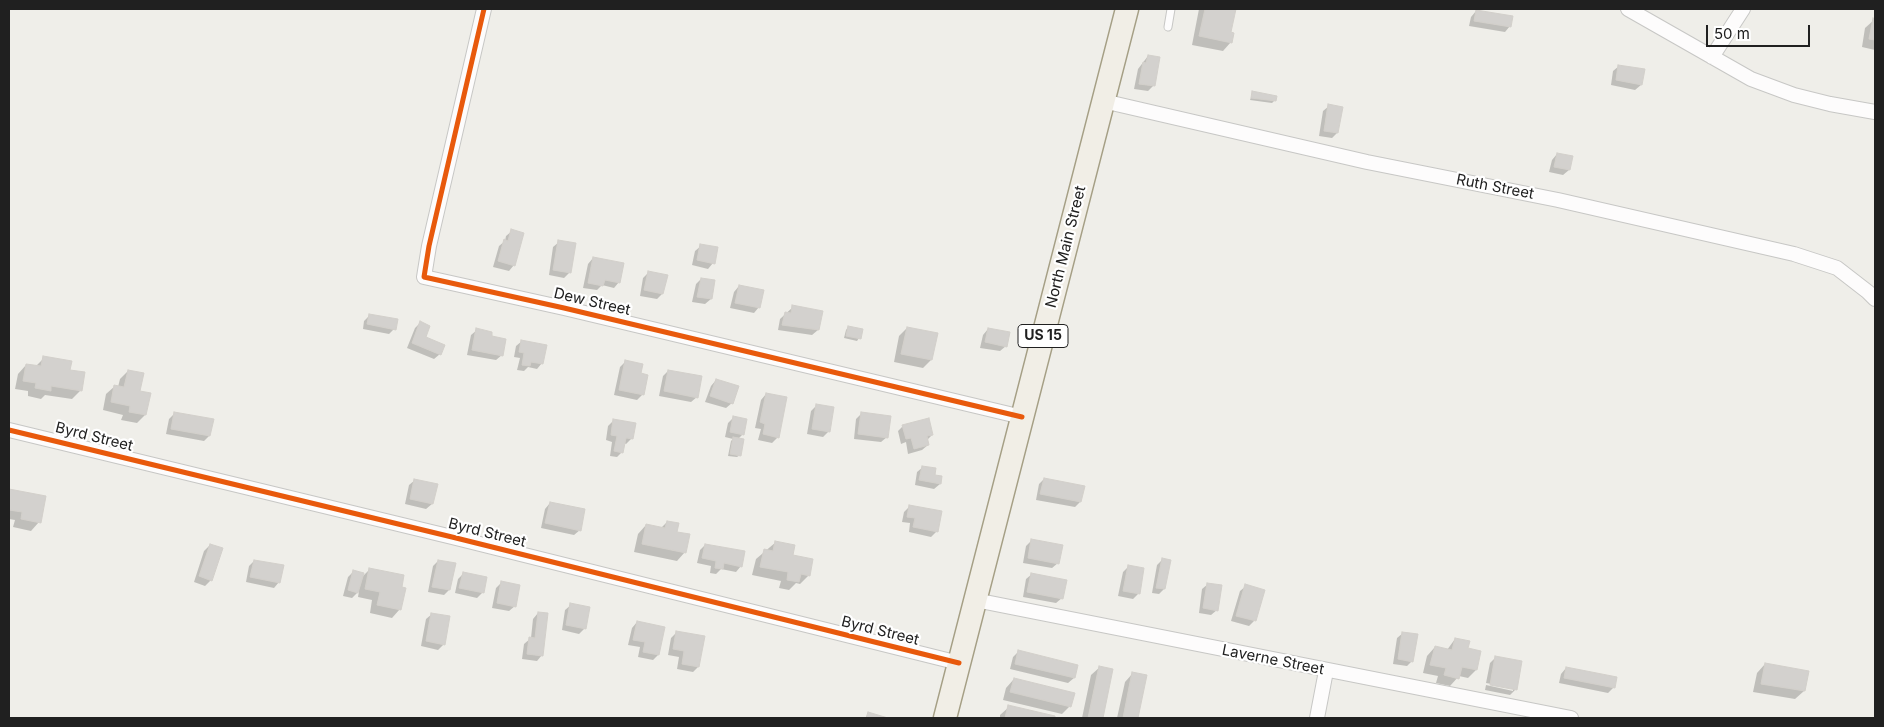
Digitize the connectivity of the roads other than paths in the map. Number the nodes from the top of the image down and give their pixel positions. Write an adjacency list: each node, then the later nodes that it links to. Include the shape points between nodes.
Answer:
1 (484, 9): 11 (street, Dew Street, via 424,277)
2 (1127, 9): 8 (main road, North Main Street / US 15)
3 (1171, 9): 6 (lane)
4 (1628, 9): 7 (street)
5 (1743, 9): 7 (street)
6 (1168, 27)
7 (1712, 57): 9 (street, via 1751,79 1794,95)
8 (1103, 101): 10 (street, Ruth Street, via 1794,254 1837,268); 11 (main road, North Main Street / US 15)
9 (1875, 112)
10 (1875, 299)
11 (1022, 417): 13 (main road, North Main Street / US 15)
12 (9, 430): 14 (street, Byrd Street)
13 (975, 600): 14 (main road, North Main Street / US 15); 15 (street, Laverne Street)
14 (960, 663): 16 (main road, North Main Street / US 15)
15 (1326, 671): 17 (street); 18 (street, Laverne Street)
16 (946, 718)
17 (1317, 718)
18 (1571, 718)

